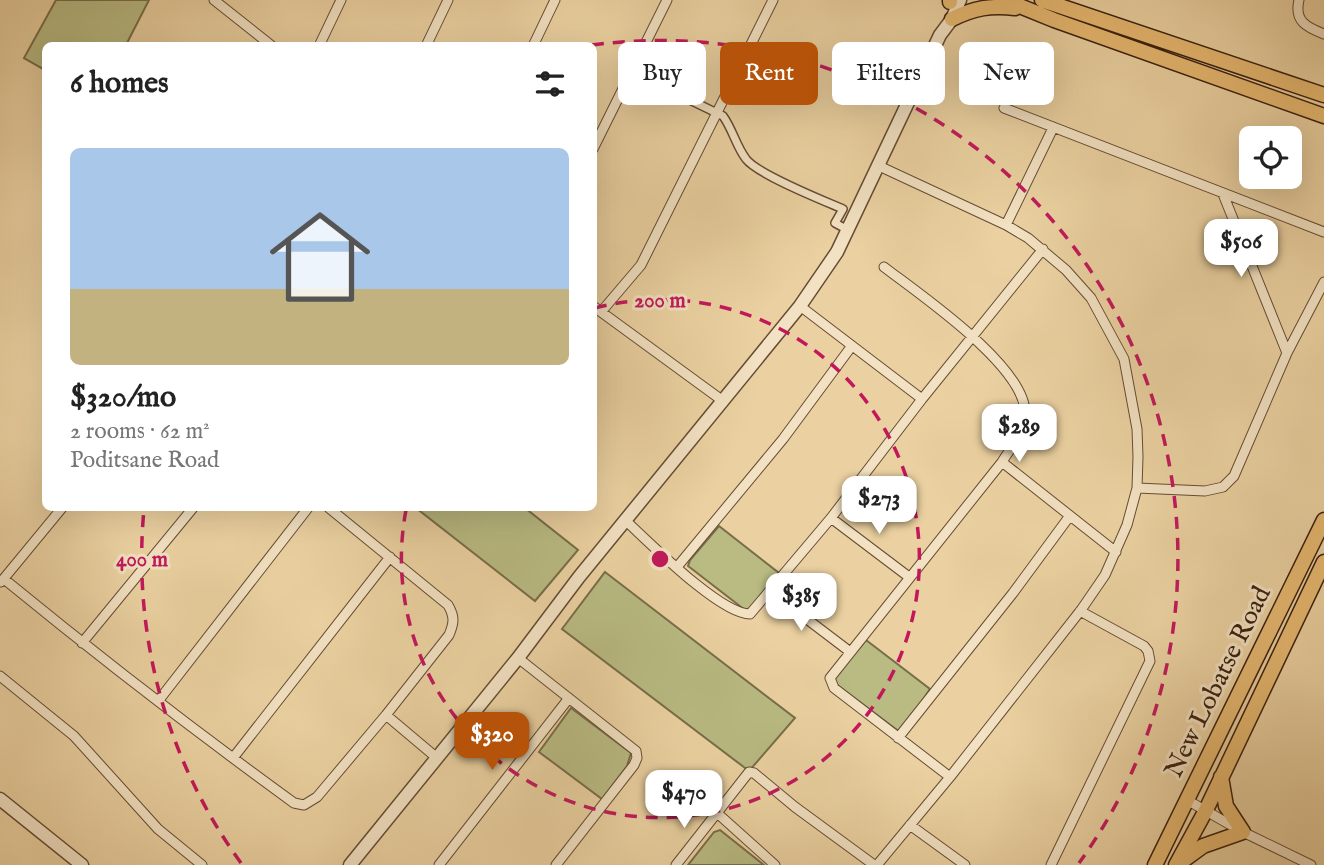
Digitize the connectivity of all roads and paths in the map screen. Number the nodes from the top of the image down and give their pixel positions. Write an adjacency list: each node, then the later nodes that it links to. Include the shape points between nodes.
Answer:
1 (214, 0): 13 (street)
2 (233, 0): 13 (street)
3 (341, 0): 18 (street)
4 (448, 0): 19 (street)
5 (555, 0): 20 (street)
6 (667, 0): 21 (street)
7 (773, 0): 26 (street)
8 (1005, 0): 12 (main road)
9 (1042, 0): 22 (main road)
10 (1299, 0): 15 (street, via 1300,20)
11 (953, 1): 14 (street); 16 (street)
12 (1027, 9): 14 (main road, via 980,7); 27 (main road)
13 (228, 11): 17 (street)
14 (952, 19): 16 (street)
15 (1324, 34)
16 (940, 35): 30 (street)
17 (267, 42)
18 (321, 42)
19 (428, 42)
20 (535, 42)
21 (645, 42)
22 (1324, 95)
23 (618, 96): 29 (street)
24 (701, 105): 26 (street)
25 (1004, 108): 28 (street)
26 (718, 113): 33 (street, via 754,167 843,209 835,223); 39 (street, via 641,265)
27 (1324, 116)
28 (1053, 128): 31 (street); 32 (street)
29 (597, 141)
30 (879, 166): 32 (street); 33 (street)
31 (1223, 194): 34 (street); 42 (street)
32 (1006, 225): 35 (street)
33 (848, 230): 38 (street)
34 (1324, 232)
35 (1043, 249): 40 (street); 46 (street, via 1091,298 1124,359 1137,429)
36 (884, 267): 40 (street)
37 (1324, 282): 42 (street)
38 (800, 306): 41 (street); 44 (street)
39 (597, 309): 44 (street)
40 (973, 335): 43 (street); 45 (street, via 1017,387 1024,402 1023,429)
41 (851, 347): 43 (street); 58 (street)
42 (1287, 353): 46 (street, via 1234,475 1223,487 1205,491)
43 (922, 399): 52 (street)
44 (723, 401): 53 (street)
45 (1002, 462): 51 (street); 59 (street)
46 (1137, 488): 55 (street)
47 (60, 511): 60 (street)
48 (191, 511): 63 (street)
49 (306, 511): 68 (street)
50 (333, 511): 56 (street)
51 (1069, 517): 55 (street); 70 (street)
52 (831, 518): 59 (street); 61 (street)
53 (625, 520): 58 (street); 65 (street)
54 (1324, 520): 76 (main road, New Lobatse Road)
55 (1115, 552): 62 (street)
56 (390, 557): 69 (street, via 447,605 454,624); 71 (street)
57 (1324, 562): 74 (main road, New Lobatse Road)
58 (677, 568): 61 (street, via 742,614 750,614)
59 (909, 577): 64 (street)
60 (2, 581): 63 (street)
61 (770, 591): 64 (street)
62 (1080, 611): 73 (street); 91 (street, via 1144,646 1150,661)
63 (82, 643): 68 (street)
64 (849, 651): 70 (street, via 832,673 831,684)
65 (518, 658): 67 (street); 72 (street)
66 (0, 676): 83 (street, via 74,736 158,829)
67 (569, 698): 81 (street, via 636,751 637,758); 85 (street)
68 (159, 700): 71 (street)
69 (386, 715): 71 (street, via 317,797 304,805 294,803); 72 (street)
70 (898, 738): 73 (street)
71 (233, 758)
72 (437, 758): 84 (street)
73 (950, 777): 79 (street)
74 (1221, 777): 77 (main road, New Lobatse Road); 80 (main road, via 1226,806)
75 (0, 799): 82 (street)
76 (1187, 800): 77 (street); 92 (main road, New Lobatse Road)
77 (1206, 810): 80 (street); 93 (main road, New Lobatse Road)
78 (716, 812): 87 (street); 88 (street); 89 (street, via 747,773 753,772)
79 (910, 825): 89 (street); 90 (street)
80 (1243, 832): 93 (main road, via 1203,846); 94 (street)
81 (559, 861): 86 (street)
82 (82, 865)
83 (202, 865)
84 (350, 865)
85 (439, 865)
86 (571, 865)
87 (676, 865)
88 (775, 865)
89 (876, 865)
90 (965, 865)
91 (1051, 865)
92 (1155, 865)
93 (1177, 865)
94 (1311, 865)

